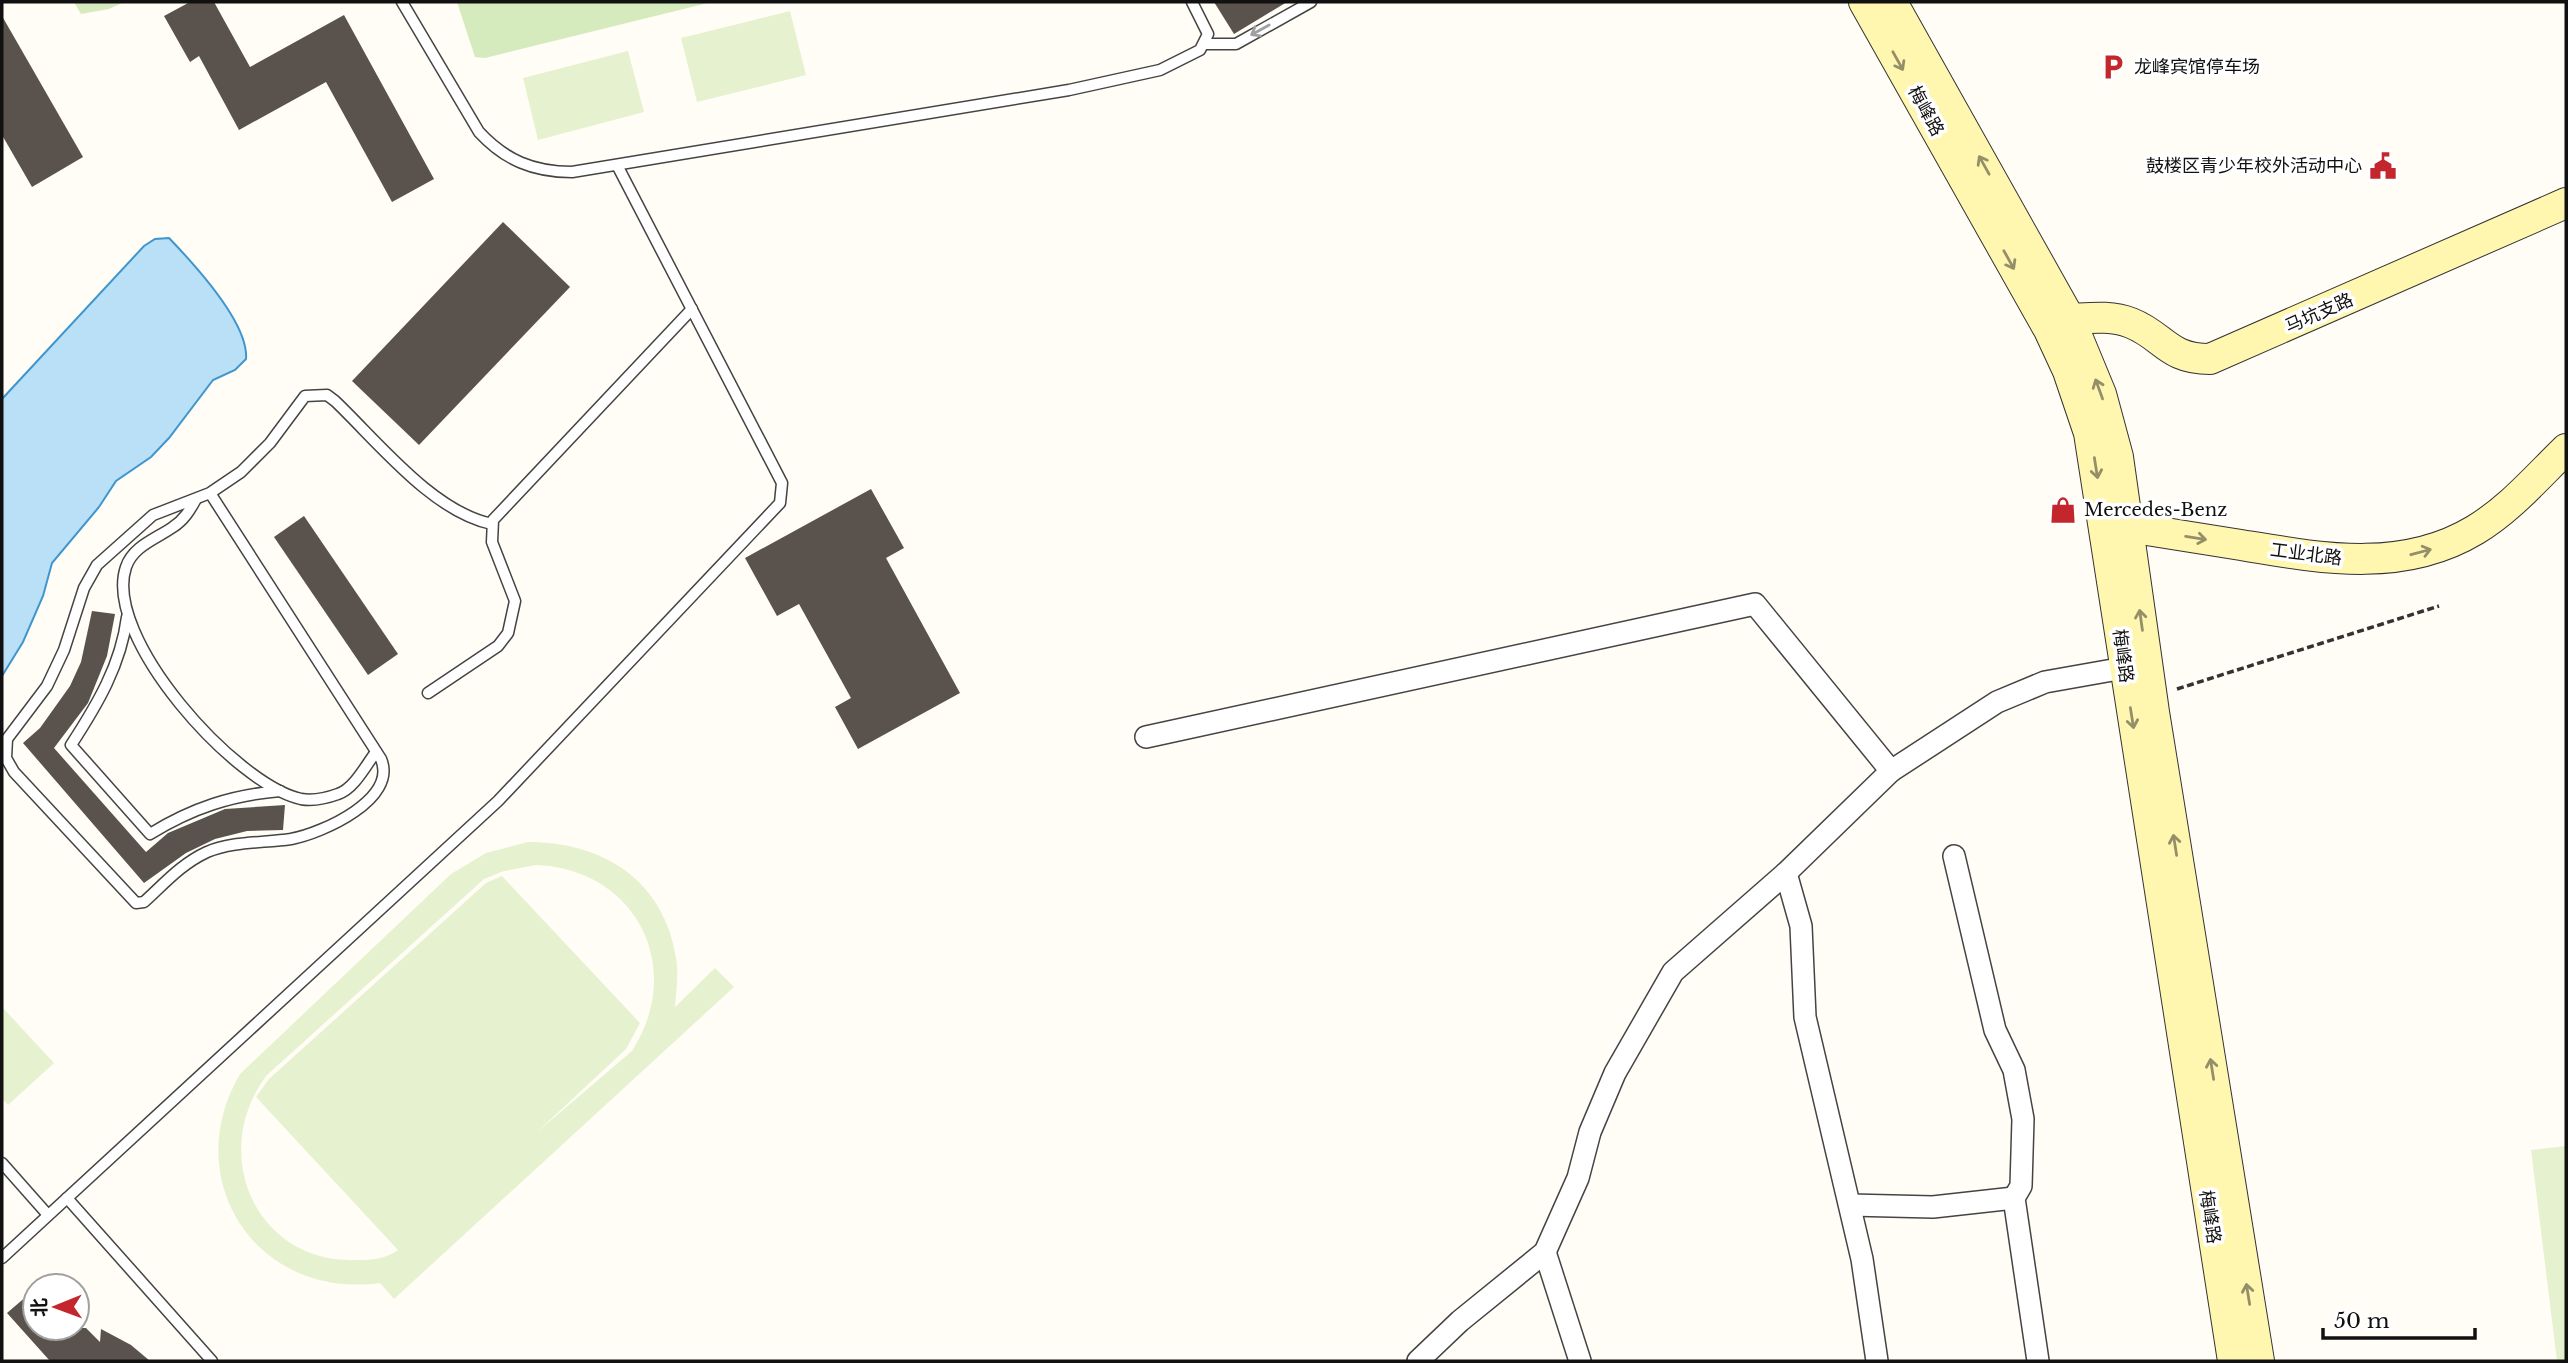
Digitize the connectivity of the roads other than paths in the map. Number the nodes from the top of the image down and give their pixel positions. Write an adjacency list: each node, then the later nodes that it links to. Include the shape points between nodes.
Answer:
1 (402, 2): 7 (lane, via 479,132 496,150 545,171)
2 (1192, 2): 6 (lane, via 1208,34)
3 (1311, 2): 6 (lane, one-way to 6, via 1236,44)
4 (1864, 2): 17 (main road, 梅峰路, one-way to 17, via 2068,371)
5 (1892, 2): 10 (main road, 梅峰路, one-way to 5)
6 (1206, 44): 7 (lane, via 1160,70 1069,90)
7 (617, 165): 9 (lane)
8 (2566, 203): 10 (main road, 马坑支路, via 2210,359 2173,352 2144,330 2122,321)
9 (692, 309): 16 (lane); 28 (lane, via 782,483 779,503 498,801)
10 (2070, 319): 17 (main road, 梅峰路, one-way to 10, via 2112,426)
11 (2566, 449): 15 (main road, 工业北路)
12 (2566, 479): 15 (main road, 工业北路)
13 (210, 493): 14 (lane); 16 (lane, via 241,472 270,443 305,397 327,395 435,496 472,520); 22 (lane)
14 (196, 499): 18 (lane, via 181,521 136,550 126,567 123,586); 22 (lane, via 153,515 97,565 47,685 7,739 6,758 14,772 136,902 144,902 185,864 209,851 292,838 327,827 351,813 384,782 386,769)
15 (2499, 514): 17 (main road, 工业北路, one-way to 15, via 2370,560 2446,545)
16 (492, 524): 20 (lane, via 492,542 516,601 508,633 498,646)
17 (2116, 525): 19 (main road, 梅峰路); 34 (main road, 梅峰路, one-way to 17, via 2154,712)
18 (127, 616): 24 (lane, via 166,687 201,729); 24 (lane, via 106,687 71,745 150,834 208,804 243,794)
19 (2124, 668): 23 (street, via 2045,682 1997,702); 34 (main road, 梅峰路, one-way to 34)
20 (429, 693)
21 (1146, 737): 23 (street, via 1755,604)
22 (376, 752): 24 (lane, via 340,794 301,799)
23 (1891, 771): 26 (street)
24 (280, 791)
25 (1954, 856): 29 (street, via 1995,1030 2014,1070 2023,1119 2021,1186)
26 (1786, 873): 30 (street, via 1801,926 1805,1017); 32 (street, via 1673,972 1615,1073 1590,1132 1578,1178)
27 (2, 1163): 31 (lane)
28 (67, 1198): 31 (lane); 35 (lane)
29 (2014, 1198): 30 (street, via 1933,1207); 39 (street)
30 (1850, 1205): 38 (street)
31 (48, 1215): 33 (lane)
32 (1545, 1252): 36 (street); 37 (street)
33 (2, 1258)
34 (2237, 1359)
35 (212, 1361)
36 (1418, 1361)
37 (1580, 1361)
38 (1877, 1361)
39 (2038, 1361)

